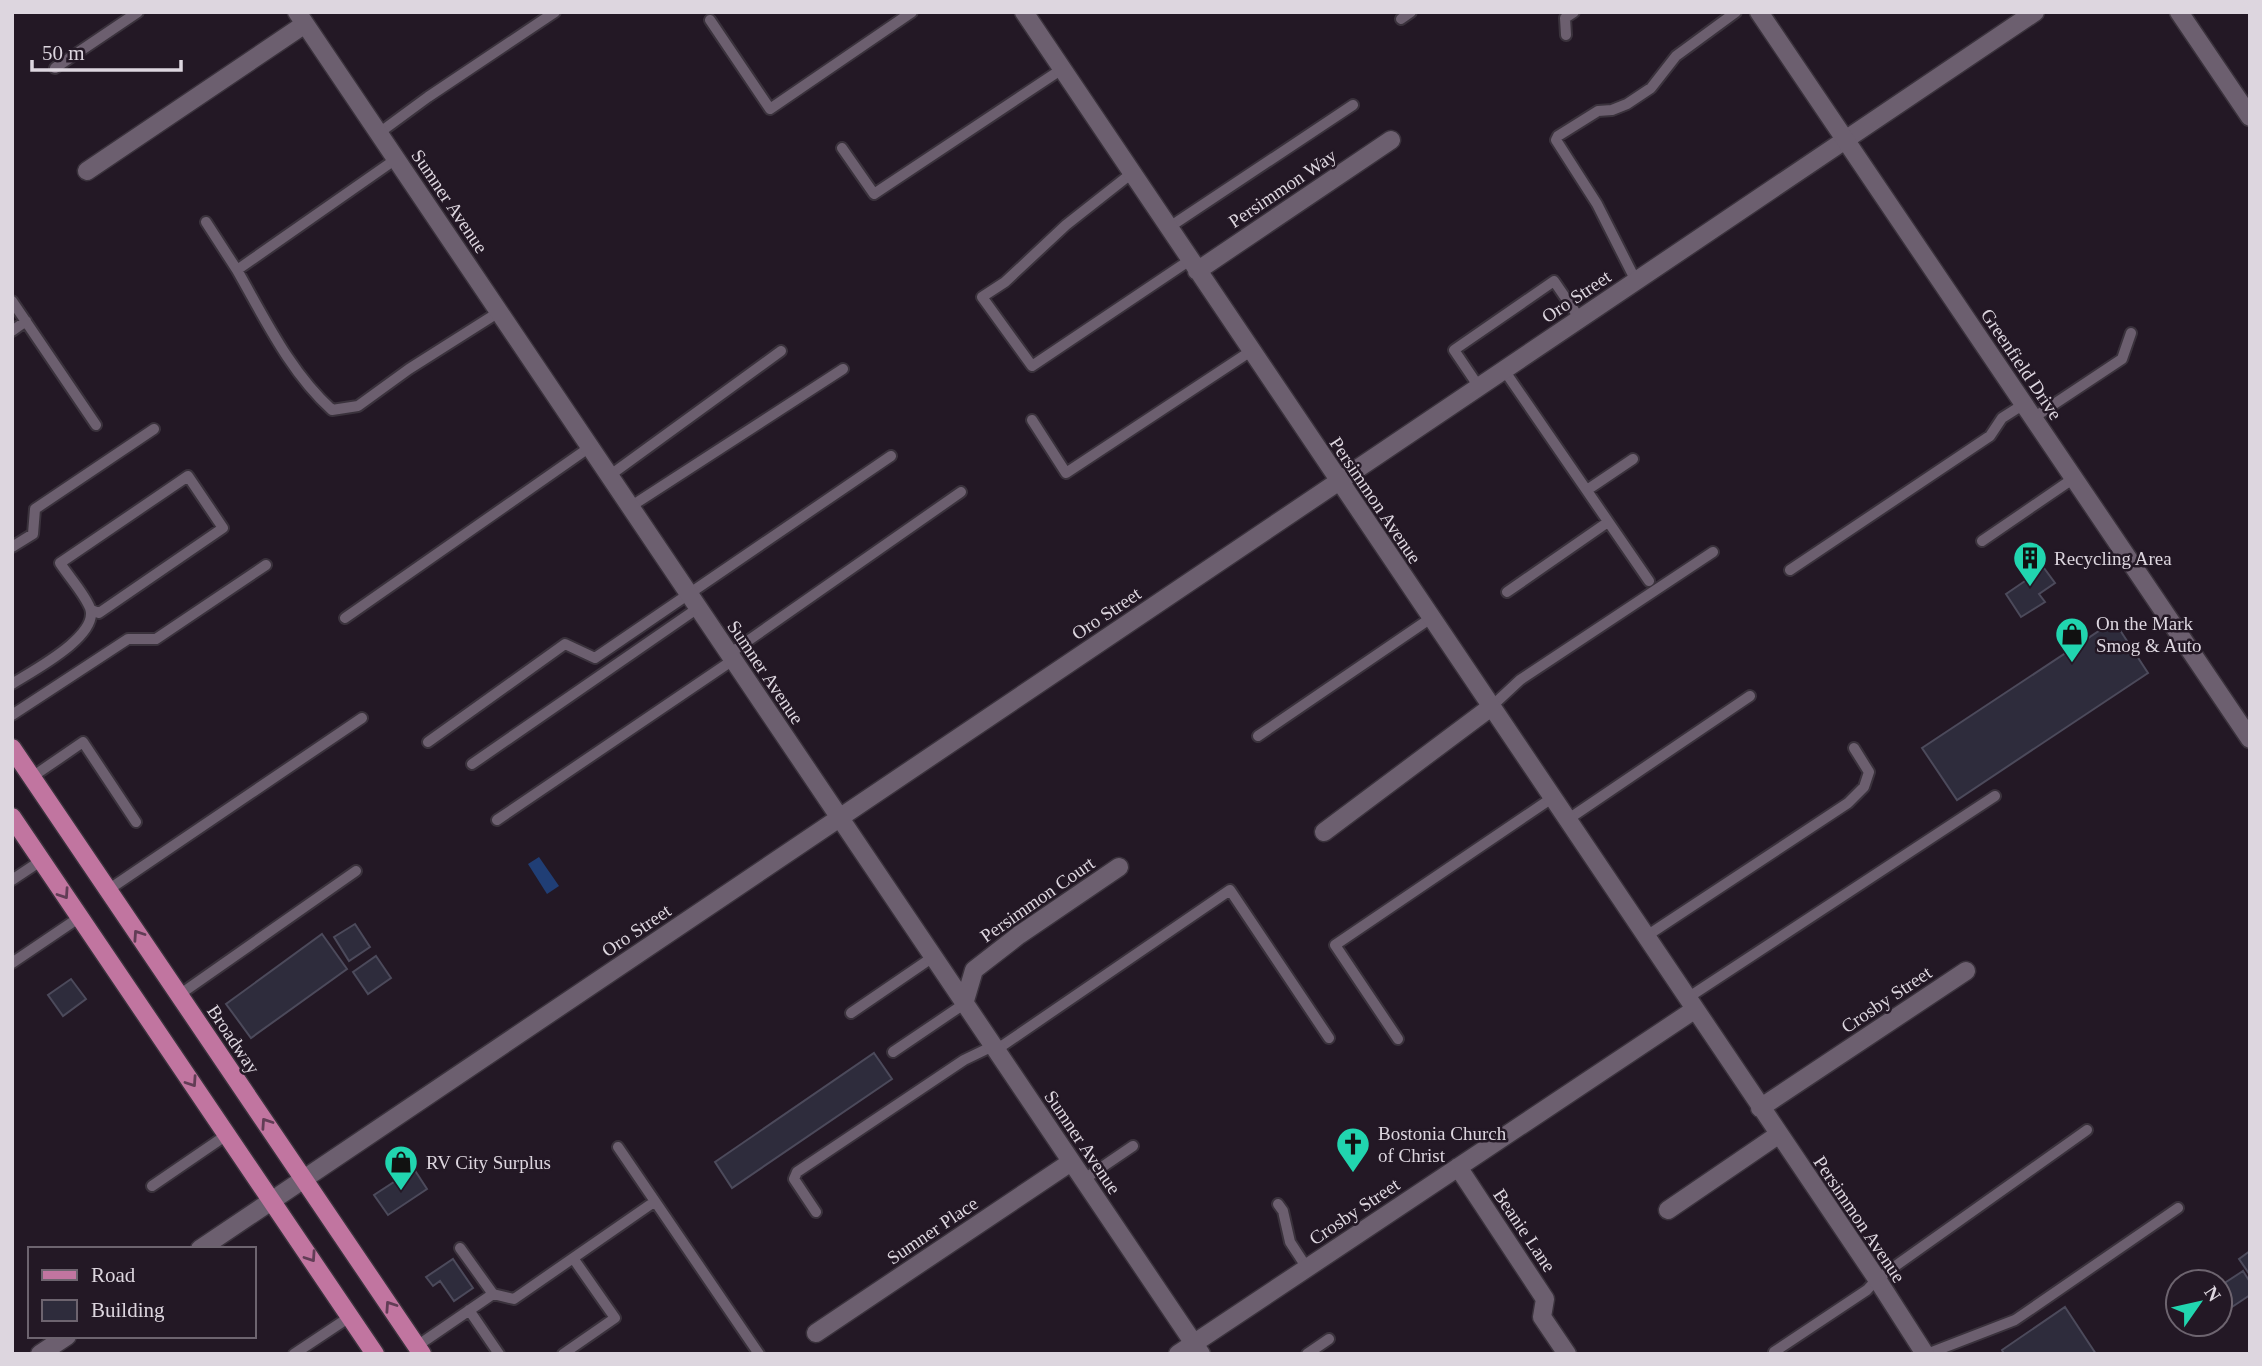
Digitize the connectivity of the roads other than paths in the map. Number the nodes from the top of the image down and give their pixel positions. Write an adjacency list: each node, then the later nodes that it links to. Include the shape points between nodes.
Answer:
1 (138, 12): 15 (lane)
2 (555, 12): 19 (lane)
3 (912, 12): 13 (lane, via 770,109)
4 (1024, 12): 16 (street, Persimmon Avenue)
5 (1411, 12): 12 (lane)
6 (1574, 12): 14 (lane, via 1565,18)
7 (1736, 12): 30 (lane, via 1676,56 1651,88 1627,104 1598,111 1556,140 1597,204)
8 (1759, 12): 21 (street, Greenfield Drive)
9 (2035, 12): 21 (street, Oro Street)
10 (2179, 12): 18 (street)
11 (306, 16): 19 (street, Sumner Avenue); 24 (street)
12 (1401, 19)
13 (710, 20)
14 (1566, 35)
15 (55, 68)
16 (1062, 69): 22 (lane, via 874,194); 25 (street, Persimmon Avenue)
17 (1353, 105): 27 (lane)
18 (2250, 117)
19 (379, 134): 23 (street, Sumner Avenue)
20 (1391, 140): 28 (street, Persimmon Way)
21 (1846, 140): 30 (street, Oro Street); 42 (street, Greenfield Drive)
22 (842, 148)
23 (396, 159): 29 (lane); 32 (street, Sumner Avenue)
24 (87, 171)
25 (1132, 173): 27 (street, Persimmon Avenue); 28 (lane, via 982,297 1032,366)
26 (206, 222): 29 (lane)
27 (1168, 228): 28 (street, Persimmon Avenue)
28 (1193, 266): 38 (street, Persimmon Avenue)
29 (237, 270): 32 (lane, via 309,389 332,410 358,406)
30 (1636, 281): 33 (street, Oro Street)
31 (12, 301): 34 (lane)
32 (499, 312): 46 (street, Sumner Avenue)
33 (1580, 319): 40 (street, Oro Street); 41 (lane, via 1554,281 1454,350)
34 (26, 321): 35 (lane); 44 (lane)
35 (12, 331)
36 (2130, 333): 42 (lane, via 2122,359)
37 (781, 351): 49 (lane)
38 (1251, 351): 43 (lane, via 1066,473); 51 (street, Persimmon Avenue)
39 (843, 369): 54 (lane)
40 (1504, 370): 41 (street, Oro Street); 52 (lane)
41 (1479, 387): 51 (street, Oro Street)
42 (2029, 411): 50 (street, Greenfield Drive); 60 (lane, via 2002,418 1990,436)
43 (1032, 420)
44 (96, 425)
45 (154, 429): 57 (lane, via 35,509 33,534)
46 (590, 447): 49 (street, Sumner Avenue); 65 (lane)
47 (891, 456): 63 (lane)
48 (1633, 459): 52 (lane)
49 (609, 476): 54 (street, Sumner Avenue)
50 (2074, 478): 56 (lane); 74 (street, Greenfield Drive)
51 (1339, 482): 66 (street, Persimmon Avenue); 83 (street, Oro Street)
52 (1587, 491): 55 (lane)
53 (961, 492): 67 (lane)
54 (630, 507): 63 (street, Sumner Avenue)
55 (1608, 522): 61 (lane); 62 (lane)
56 (1982, 541)
57 (12, 547)
58 (1713, 552): 70 (lane, via 1520,680)
59 (266, 565): 71 (lane, via 156,639 128,639)
60 (1790, 570)
61 (1649, 581)
62 (1507, 592)
63 (693, 601): 67 (street, Sumner Avenue); 75 (lane, via 595,658 565,644); 78 (lane)
64 (91, 610): 64 (lane, via 60,563 188,476 223,528 99,613); 68 (lane, via 85,632 76,641)
65 (345, 618)
66 (1431, 618): 70 (street, Persimmon Avenue); 73 (lane)
67 (731, 657): 83 (street, Sumner Avenue); 84 (lane)
68 (12, 684)
69 (1750, 696): 85 (lane)
70 (1491, 707): 81 (street, Persimmon Avenue); 87 (street)
71 (12, 715)
72 (362, 718): 92 (lane)
73 (1258, 736)
74 (2250, 739)
75 (428, 742)
76 (12, 748): 79 (main road, Broadway)
77 (1854, 748): 94 (lane, via 1869,772 1864,787 1848,803)
78 (472, 764)
79 (32, 777): 86 (lane, via 83,742); 92 (main road, Broadway)
80 (1996, 796): 100 (lane)
81 (1552, 798): 85 (street, Persimmon Avenue); 103 (lane, via 1335,945)
82 (12, 817): 88 (main road)
83 (840, 818): 95 (street, Sumner Avenue); 114 (street, Oro Street)
84 (497, 820)
85 (1567, 820): 94 (street, Persimmon Avenue)
86 (136, 821)
87 (1324, 832)
88 (42, 860): 91 (lane); 93 (main road, one-way to 93)
89 (1119, 867): 99 (street, Persimmon Court, via 974,970)
90 (356, 871): 98 (lane)
91 (12, 880)
92 (108, 890): 98 (main road, Broadway, one-way to 92)
93 (80, 917): 96 (lane); 108 (main road, one-way to 108)
94 (1645, 937): 100 (street, Persimmon Avenue)
95 (933, 957): 99 (street, Sumner Avenue); 101 (lane)
96 (12, 963)
97 (1966, 971): 106 (street, Crosby Street)
98 (179, 995): 114 (main road, Broadway, one-way to 98)
99 (964, 1003): 104 (street, Sumner Avenue); 105 (lane)
100 (1690, 1004): 106 (street, Persimmon Avenue); 113 (street, Crosby Street)
101 (851, 1013)
102 (1329, 1038): 104 (lane, via 1230,890)
103 (1398, 1039)
104 (994, 1048): 112 (street, Sumner Avenue); 122 (lane, via 964,1060 797,1172 794,1179)
105 (893, 1052)
106 (1760, 1108): 109 (street, Persimmon Avenue)
107 (2087, 1130): 127 (lane)
108 (228, 1134): 116 (lane); 117 (main road)
109 (1778, 1135): 121 (street); 127 (street, Persimmon Avenue)
110 (1133, 1146): 115 (lane)
111 (618, 1147): 118 (lane)
112 (1071, 1162): 115 (street, Sumner Avenue); 131 (street, Sumner Place)
113 (1458, 1167): 126 (street, Crosby Street); 145 (street, Beanie Lane, via 1545,1299 1542,1317)
114 (304, 1180): 117 (street, Oro Street); 135 (main road, Broadway, one-way to 114)
115 (1083, 1180): 134 (street, Sumner Avenue)
116 (152, 1186)
117 (273, 1200): 123 (street, Oro Street); 130 (main road, one-way to 130)
118 (654, 1202): 125 (lane); 142 (lane)
119 (1278, 1204): 126 (lane, via 1290,1242)
120 (2178, 1208): 146 (lane, via 2015,1320)
121 (1668, 1210)
122 (816, 1212)
123 (203, 1247)
124 (460, 1248): 128 (lane)
125 (573, 1258): 128 (lane, via 514,1299); 141 (lane, via 615,1318)
126 (1307, 1268): 134 (street, Crosby Street)
127 (1877, 1279): 136 (lane); 146 (street, Persimmon Avenue)
128 (492, 1294): 129 (lane)
129 (469, 1310): 135 (lane); 140 (lane)
130 (351, 1317): 138 (lane); 139 (main road)
131 (816, 1333)
132 (64, 1338): 137 (street)
133 (1329, 1339): 144 (lane)
134 (1197, 1349): 143 (street, Crosby Street)
135 (419, 1350)
136 (1774, 1352)
137 (40, 1354)
138 (294, 1354)
139 (375, 1354)
140 (499, 1354)
141 (563, 1354)
142 (759, 1354)
143 (1178, 1354)
144 (1307, 1354)
145 (1567, 1354)
146 (1926, 1354)

